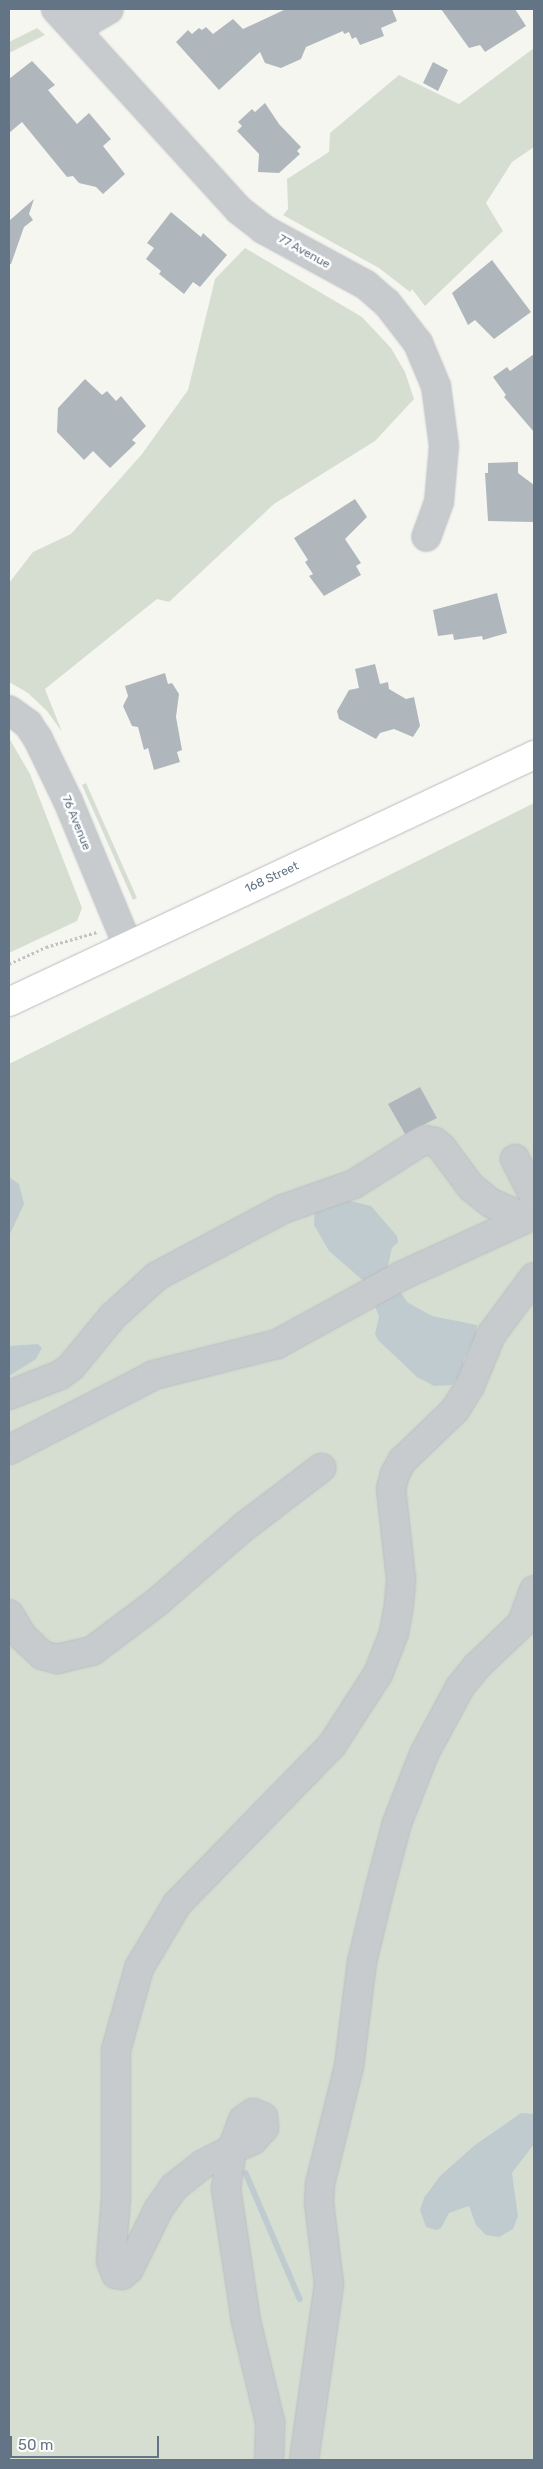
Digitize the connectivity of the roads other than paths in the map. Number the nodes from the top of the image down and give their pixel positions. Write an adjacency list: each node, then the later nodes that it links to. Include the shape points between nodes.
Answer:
1 (56, 9): 3 (street, 77 Avenue)
2 (109, 9): 3 (street)
3 (75, 30): 4 (street, 77 Avenue, via 239,210 263,229 366,286 387,303 418,343 436,386 444,446 439,502)
4 (426, 537)
5 (9, 710): 7 (street, 76 Avenue, via 28,724 38,739 68,801)
6 (534, 755): 7 (main road, 168 Street)
7 (128, 946): 8 (main road, 168 Street)
8 (9, 1002)
9 (515, 1159): 10 (street)
10 (534, 1209): 12 (street, via 524,1216 491,1203 471,1187 442,1148 435,1142 424,1140 354,1184 283,1209 157,1276 112,1317 71,1367 60,1375); 13 (street, via 369,1292 277,1344 154,1375)
11 (534, 1277): 19 (street, via 491,1336 470,1386 455,1410 402,1461 395,1474 391,1489 401,1578 399,1604 394,1633 378,1674 332,1745 176,1904 139,1968 116,2050)
12 (9, 1395)
13 (9, 1450)
14 (321, 1468): 16 (street, via 92,1651 57,1659 42,1656 23,1637)
15 (534, 1590): 22 (street, via 522,1623 460,1687 424,1754 397,1823 381,1882 362,1962 349,2066 320,2184 319,2203 329,2284)
16 (9, 1614)
17 (202, 2165): 18 (street, via 216,2167); 18 (street, via 232,2149); 20 (street, via 174,2187)
18 (226, 2183): 21 (street, via 246,2320 270,2422)
19 (115, 2209): 20 (street, via 121,2216 132,2219 142,2219); 20 (street, via 111,2269 122,2275 134,2260)
20 (158, 2210)
21 (268, 2460)
22 (304, 2460)

